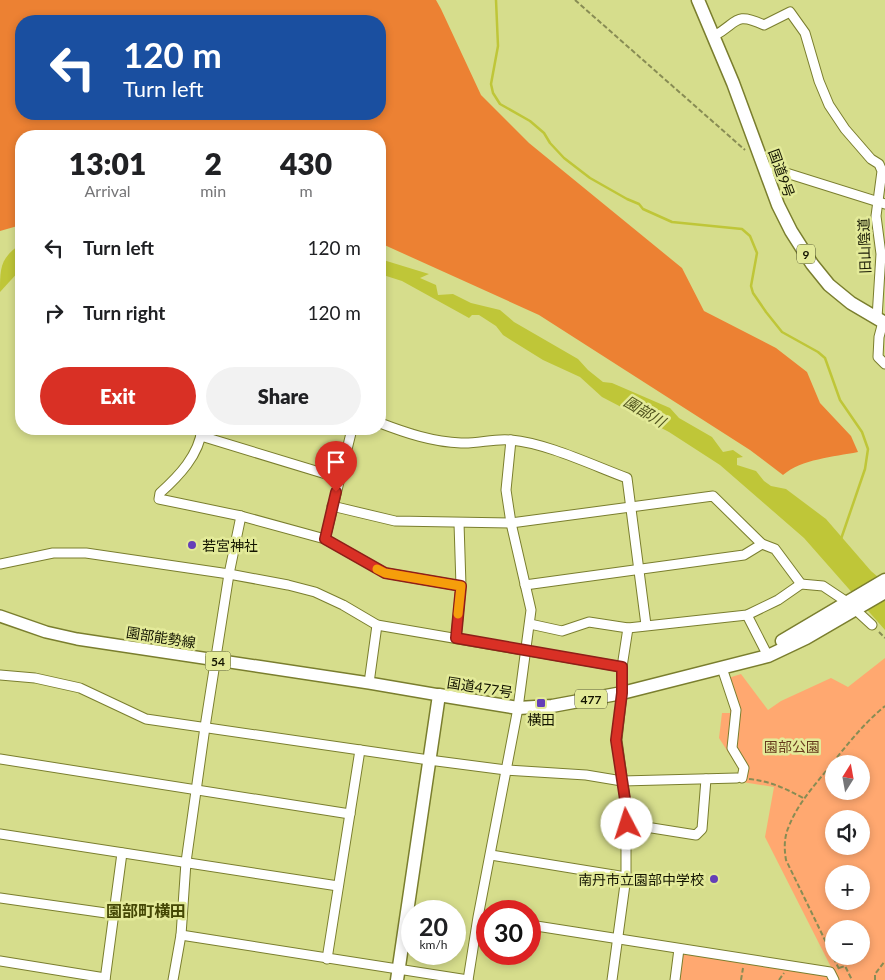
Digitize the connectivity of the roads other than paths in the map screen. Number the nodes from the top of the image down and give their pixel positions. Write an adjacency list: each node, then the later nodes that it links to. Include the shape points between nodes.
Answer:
1 (698, 0): 2 (highway, 国道9号 / 9)
2 (714, 36): 3 (highway, 国道9号 / 9); 4 (street, via 736,19 755,20 764,25 790,12 804,33 829,105 845,130 882,170)
3 (764, 166): 4 (street, 旧山陰道); 6 (highway, 国道9号 / 9, via 778,205 812,264 829,285)
4 (881, 203): 5 (street, 旧山陰道, via 876,216)
5 (882, 279): 6 (street, 旧山陰道)
6 (882, 321): 7 (street, 旧山陰道, via 878,357)
7 (885, 364)
8 (386, 425): 12 (street, via 435,441)
9 (201, 435): 16 (street, via 191,458 178,477 160,493 159,499)
10 (211, 435): 13 (street)
11 (351, 435): 13 (street)
12 (511, 440): 15 (street, via 537,445 626,478); 18 (street, via 506,490)
13 (340, 478): 14 (street)
14 (332, 506): 17 (street, via 395,521); 19 (street)
15 (631, 508): 18 (street); 20 (street, via 713,496); 22 (street)
16 (241, 516): 19 (street); 23 (street)
17 (459, 523): 18 (street); 27 (street)
18 (511, 523): 26 (street)
19 (325, 539): 27 (street, via 385,573)
20 (762, 544): 22 (street, via 744,555); 25 (street, via 775,549)
21 (0, 564): 23 (street, via 53,553 86,553)
22 (639, 569): 26 (street); 34 (street)
23 (229, 574): 33 (street, via 315,592); 40 (street)
24 (885, 580): 29 (highway, 国道477号 / 477)
25 (801, 584): 29 (street, via 823,586); 30 (street)
26 (526, 585): 32 (street)
27 (461, 586): 37 (street)
28 (885, 592): 29 (highway, 国道477号 / 477)
29 (853, 605): 35 (street); 39 (highway, 国道477号 / 477)
30 (747, 615): 34 (street); 39 (street)
31 (0, 616): 40 (main road, 園部能勢線 / 54, via 77,639)
32 (530, 624): 36 (street, via 562,630 589,622); 38 (street)
33 (377, 625): 37 (street); 44 (street)
34 (646, 625): 36 (street)
35 (872, 625)
36 (628, 628): 41 (street)
37 (456, 638): 38 (street)
38 (527, 652): 41 (street); 47 (street)
39 (767, 653): 42 (highway, 国道477号 / 477)
40 (216, 660): 44 (main road, 園部能勢線 / 54); 48 (street)
41 (622, 667): 45 (street)
42 (722, 668): 45 (highway, 国道477号 / 477); 53 (street, via 736,710 732,748 744,768 740,778)
43 (0, 675): 48 (street, via 36,678 80,688 146,719)
44 (369, 683): 46 (main road, 園部能勢線 / 54)
45 (622, 693): 47 (highway, 国道477号 / 477, via 552,706); 54 (street, via 616,740)
46 (439, 695): 47 (highway, 国道477号 / 477); 51 (highway, 国道477号)
47 (518, 708): 52 (street)
48 (205, 727): 49 (street); 55 (street)
49 (360, 750): 51 (street); 56 (street)
50 (0, 759): 55 (street)
51 (429, 760): 52 (street); 74 (highway, 国道477号)
52 (506, 770): 54 (street, via 586,775); 60 (street)
53 (706, 778): 54 (street); 57 (street, via 702,829 696,835)
54 (622, 781): 57 (street)
55 (196, 790): 56 (street); 61 (street)
56 (350, 814): 63 (street)
57 (627, 824): 62 (street)
58 (0, 834): 59 (street)
59 (122, 853): 61 (street); 66 (street)
60 (491, 855): 62 (street); 65 (street)
61 (186, 862): 63 (street); 69 (street)
62 (626, 877): 70 (street)
63 (338, 886): 72 (street)
64 (0, 898): 66 (street)
65 (482, 900)
66 (114, 914): 76 (street)
67 (541, 927): 70 (street)
68 (476, 930): 78 (street)
69 (181, 935): 72 (street); 77 (street)
70 (618, 940): 71 (street); 79 (street)
71 (679, 950): 75 (street); 80 (street)
72 (327, 959): 74 (street)
73 (0, 961): 76 (street)
74 (398, 975): 78 (street)
75 (832, 976)
76 (105, 979)
77 (173, 980)
78 (468, 980)
79 (612, 980)
80 (675, 980)

